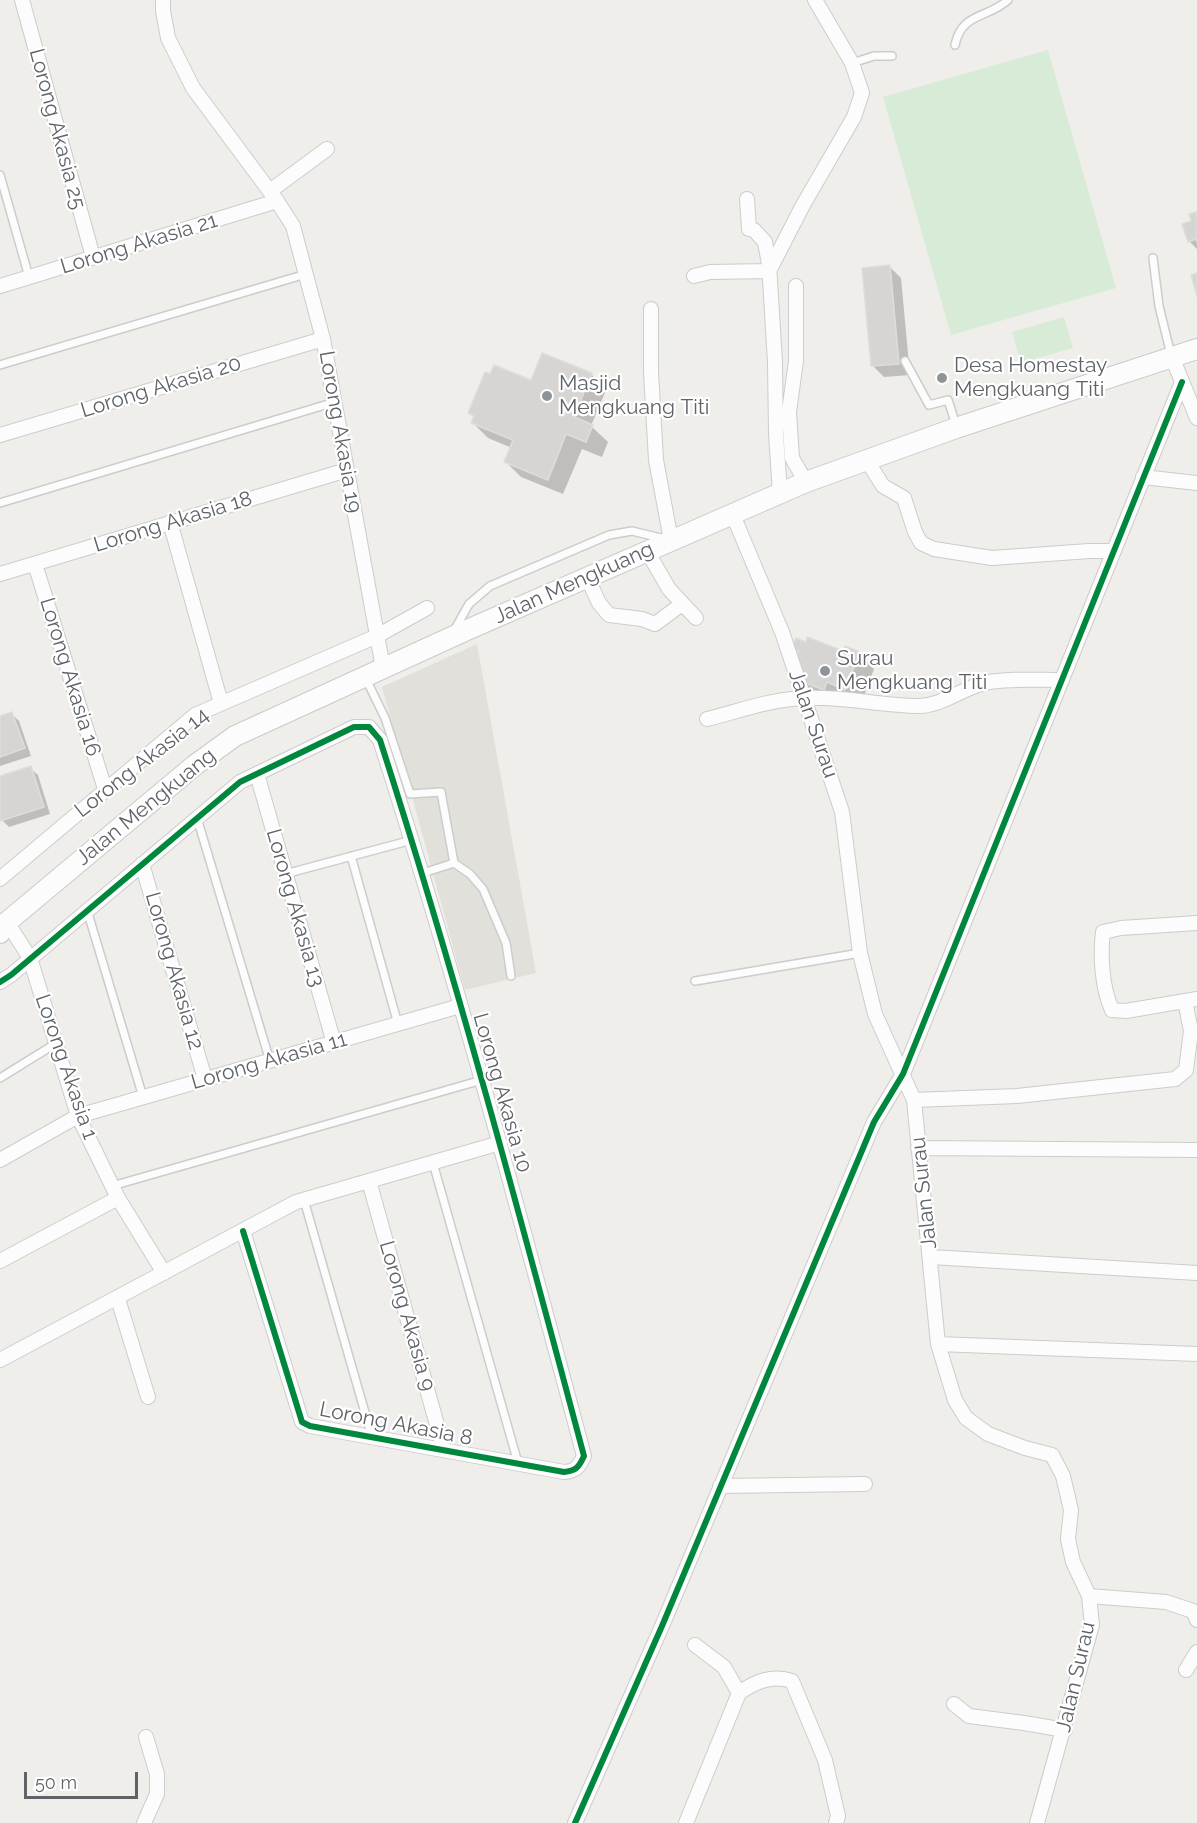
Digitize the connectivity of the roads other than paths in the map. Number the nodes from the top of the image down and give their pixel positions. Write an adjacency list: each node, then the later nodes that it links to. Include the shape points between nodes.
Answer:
1 (22, 0): 12 (street, Lorong Akasia 25)
2 (164, 0): 10 (street, Lorong Akasia 19, via 168,38 193,88)
3 (815, 0): 7 (street)
4 (1008, 0): 5 (lane, via 966,22)
5 (955, 45)
6 (892, 56): 7 (lane, via 874,56)
7 (852, 63): 14 (street, via 862,93 854,117)
8 (327, 149): 10 (street, Lorong Akasia 21)
9 (0, 175): 17 (lane)
10 (274, 196): 12 (street, Lorong Akasia 21); 15 (street, Lorong Akasia 19, via 293,226)
11 (747, 199): 14 (street, via 749,229 765,242)
12 (93, 257): 17 (street, Lorong Akasia 21)
13 (1153, 258): 23 (lane, via 1159,306)
14 (769, 271): 16 (street); 26 (street)
15 (306, 273): 21 (street, Lorong Akasia 19); 27 (lane)
16 (694, 276)
17 (29, 277): 18 (street, Lorong Akasia 21)
18 (0, 286)
19 (796, 286): 24 (street)
20 (651, 309): 42 (street, via 656,460)
21 (323, 339): 29 (street, Lorong Akasia 19); 32 (street, Lorong Akasia 20)
22 (1197, 349): 23 (main road, Jalan Mengkuang)
23 (1172, 357): 28 (street); 31 (main road, Jalan Mengkuang)
24 (796, 361): 26 (street); 35 (street, via 789,412 792,458)
25 (905, 361): 31 (lane, via 929,405 948,400)
26 (776, 362): 38 (street)
27 (0, 365)
28 (1182, 382): 30 (street); 36 (street)
29 (334, 402): 34 (street, Lorong Akasia 19); 39 (lane)
30 (1197, 418)
31 (956, 428): 33 (main road, Jalan Mengkuang)
32 (0, 435)
33 (866, 459): 35 (main road, Jalan Mengkuang); 44 (street, via 883,486 904,498 921,543 934,549 992,558)
34 (347, 470): 41 (street, Lorong Akasia 18); 51 (street, Lorong Akasia 19)
35 (802, 476): 38 (main road, Jalan Mengkuang)
36 (1143, 477): 37 (street); 44 (street)
37 (1197, 483)
38 (779, 485): 40 (main road, Jalan Mengkuang)
39 (0, 503)
40 (732, 515): 42 (main road, Jalan Mengkuang); 55 (street, Jalan Surau, via 782,632)
41 (170, 522): 45 (street, Lorong Akasia 18); 56 (street)
42 (671, 540): 43 (main road, Jalan Mengkuang); 52 (lane, via 632,531 609,535 490,586 469,604)
43 (647, 551): 47 (main road, Jalan Mengkuang); 48 (street)
44 (1113, 551): 54 (street)
45 (35, 564): 46 (street, Lorong Akasia 18); 59 (street, Lorong Akasia 16)
46 (0, 574)
47 (587, 577): 48 (street, via 609,615 655,624); 52 (main road, Jalan Mengkuang)
48 (682, 604): 50 (street)
49 (427, 608): 51 (street, Lorong Akasia 14)
50 (696, 618)
51 (378, 636): 53 (street, Lorong Akasia 19); 56 (street, Lorong Akasia 14)
52 (451, 637): 53 (main road, Jalan Mengkuang)
53 (374, 672): 63 (lane, via 410,794 441,792); 70 (main road, Jalan Mengkuang, via 235,736)
54 (1062, 680): 55 (street, via 983,684 921,706); 82 (street)
55 (803, 698): 57 (street); 71 (street, Jalan Surau, via 842,812)
56 (221, 703): 59 (street, Lorong Akasia 14, via 195,715)
57 (707, 719)
58 (257, 774): 60 (street, via 240,782); 61 (street, Lorong Akasia 10, via 354,727 369,727 380,740); 66 (street, Lorong Akasia 13)
59 (105, 789): 67 (street, Lorong Akasia 14)
60 (196, 818): 64 (street); 81 (lane)
61 (412, 840): 62 (lane); 65 (street, Lorong Akasia 10)
62 (351, 856): 66 (lane); 78 (lane)
63 (454, 863): 65 (lane); 73 (lane, via 483,889 506,943)
64 (142, 864): 68 (street); 84 (street, Lorong Akasia 12)
65 (423, 873): 77 (street, Lorong Akasia 10)
66 (285, 874): 79 (street, Lorong Akasia 13)
67 (0, 878)
68 (87, 910): 72 (street); 86 (lane)
69 (1197, 923): 76 (street, via 1121,928 1103,932 1102,942 1106,995 1112,1010)
70 (2, 926): 72 (street, Lorong Akasia 1)
71 (860, 953): 74 (lane); 82 (street, Jalan Surau, via 875,1014)
72 (30, 958): 75 (street); 80 (street, Lorong Akasia 1)
73 (511, 976)
74 (695, 981)
75 (0, 982)
76 (1191, 1000): 87 (street, via 1186,1070 1175,1079 1017,1096)
77 (460, 1006): 78 (street, Lorong Akasia 11); 85 (street, Lorong Akasia 10)
78 (398, 1024): 79 (street, Lorong Akasia 11)
79 (333, 1042): 81 (street, Lorong Akasia 11)
80 (55, 1044): 83 (lane); 88 (street, Lorong Akasia 1)
81 (270, 1061): 84 (street, Lorong Akasia 11)
82 (903, 1074): 87 (street, Jalan Surau); 112 (street, via 873,1122)
83 (0, 1078)
84 (205, 1079): 86 (street, Lorong Akasia 11)
85 (482, 1080): 89 (street, Lorong Akasia 10); 95 (lane)
86 (143, 1098): 88 (street, Lorong Akasia 11)
87 (914, 1100): 90 (street, Jalan Surau)
88 (78, 1116): 92 (street, Lorong Akasia 11); 95 (street, Lorong Akasia 1)
89 (500, 1143): 93 (street); 110 (street, Lorong Akasia 10, via 584,1455)
90 (918, 1148): 91 (street); 98 (street, Jalan Surau)
91 (1197, 1150)
92 (0, 1160)
93 (433, 1163): 94 (street); 109 (lane)
94 (369, 1181): 96 (street); 108 (street, Lorong Akasia 9)
95 (115, 1192): 99 (street); 100 (street, Lorong Akasia 1)
96 (304, 1200): 97 (street); 107 (lane)
97 (243, 1231): 100 (street); 107 (street, Lorong Akasia 8, via 302,1422)
98 (931, 1257): 101 (street); 103 (street, Jalan Surau)
99 (0, 1261)
100 (164, 1273): 102 (street)
101 (1197, 1273)
102 (118, 1299): 105 (street); 106 (street)
103 (938, 1344): 104 (street); 113 (street, Jalan Surau, via 955,1400 966,1418 988,1434 1052,1455 1071,1510 1068,1539 1073,1562)
104 (1197, 1354)
105 (0, 1360)
106 (148, 1396)
107 (372, 1438): 108 (street, Lorong Akasia 8)
108 (444, 1450): 109 (street, Lorong Akasia 8)
109 (518, 1464): 110 (street, Lorong Akasia 8)
110 (574, 1471)
111 (865, 1484): 112 (street)
112 (720, 1486): 123 (street)
113 (1089, 1596): 114 (street, via 1166,1602); 120 (street, Jalan Surau, via 1092,1625)
114 (1196, 1614)
115 (695, 1645): 118 (street, via 724,1667)
116 (1197, 1652): 117 (street)
117 (1186, 1670)
118 (739, 1693): 124 (street); 125 (street, via 756,1682 781,1677 792,1681 825,1760 838,1816)
119 (954, 1704): 120 (street, via 969,1716)
120 (1065, 1730): 126 (street, Jalan Surau)
121 (146, 1737): 122 (street, via 157,1774 157,1794)
122 (144, 1823)
123 (575, 1823)
124 (686, 1823)
125 (836, 1823)
126 (1037, 1823)

